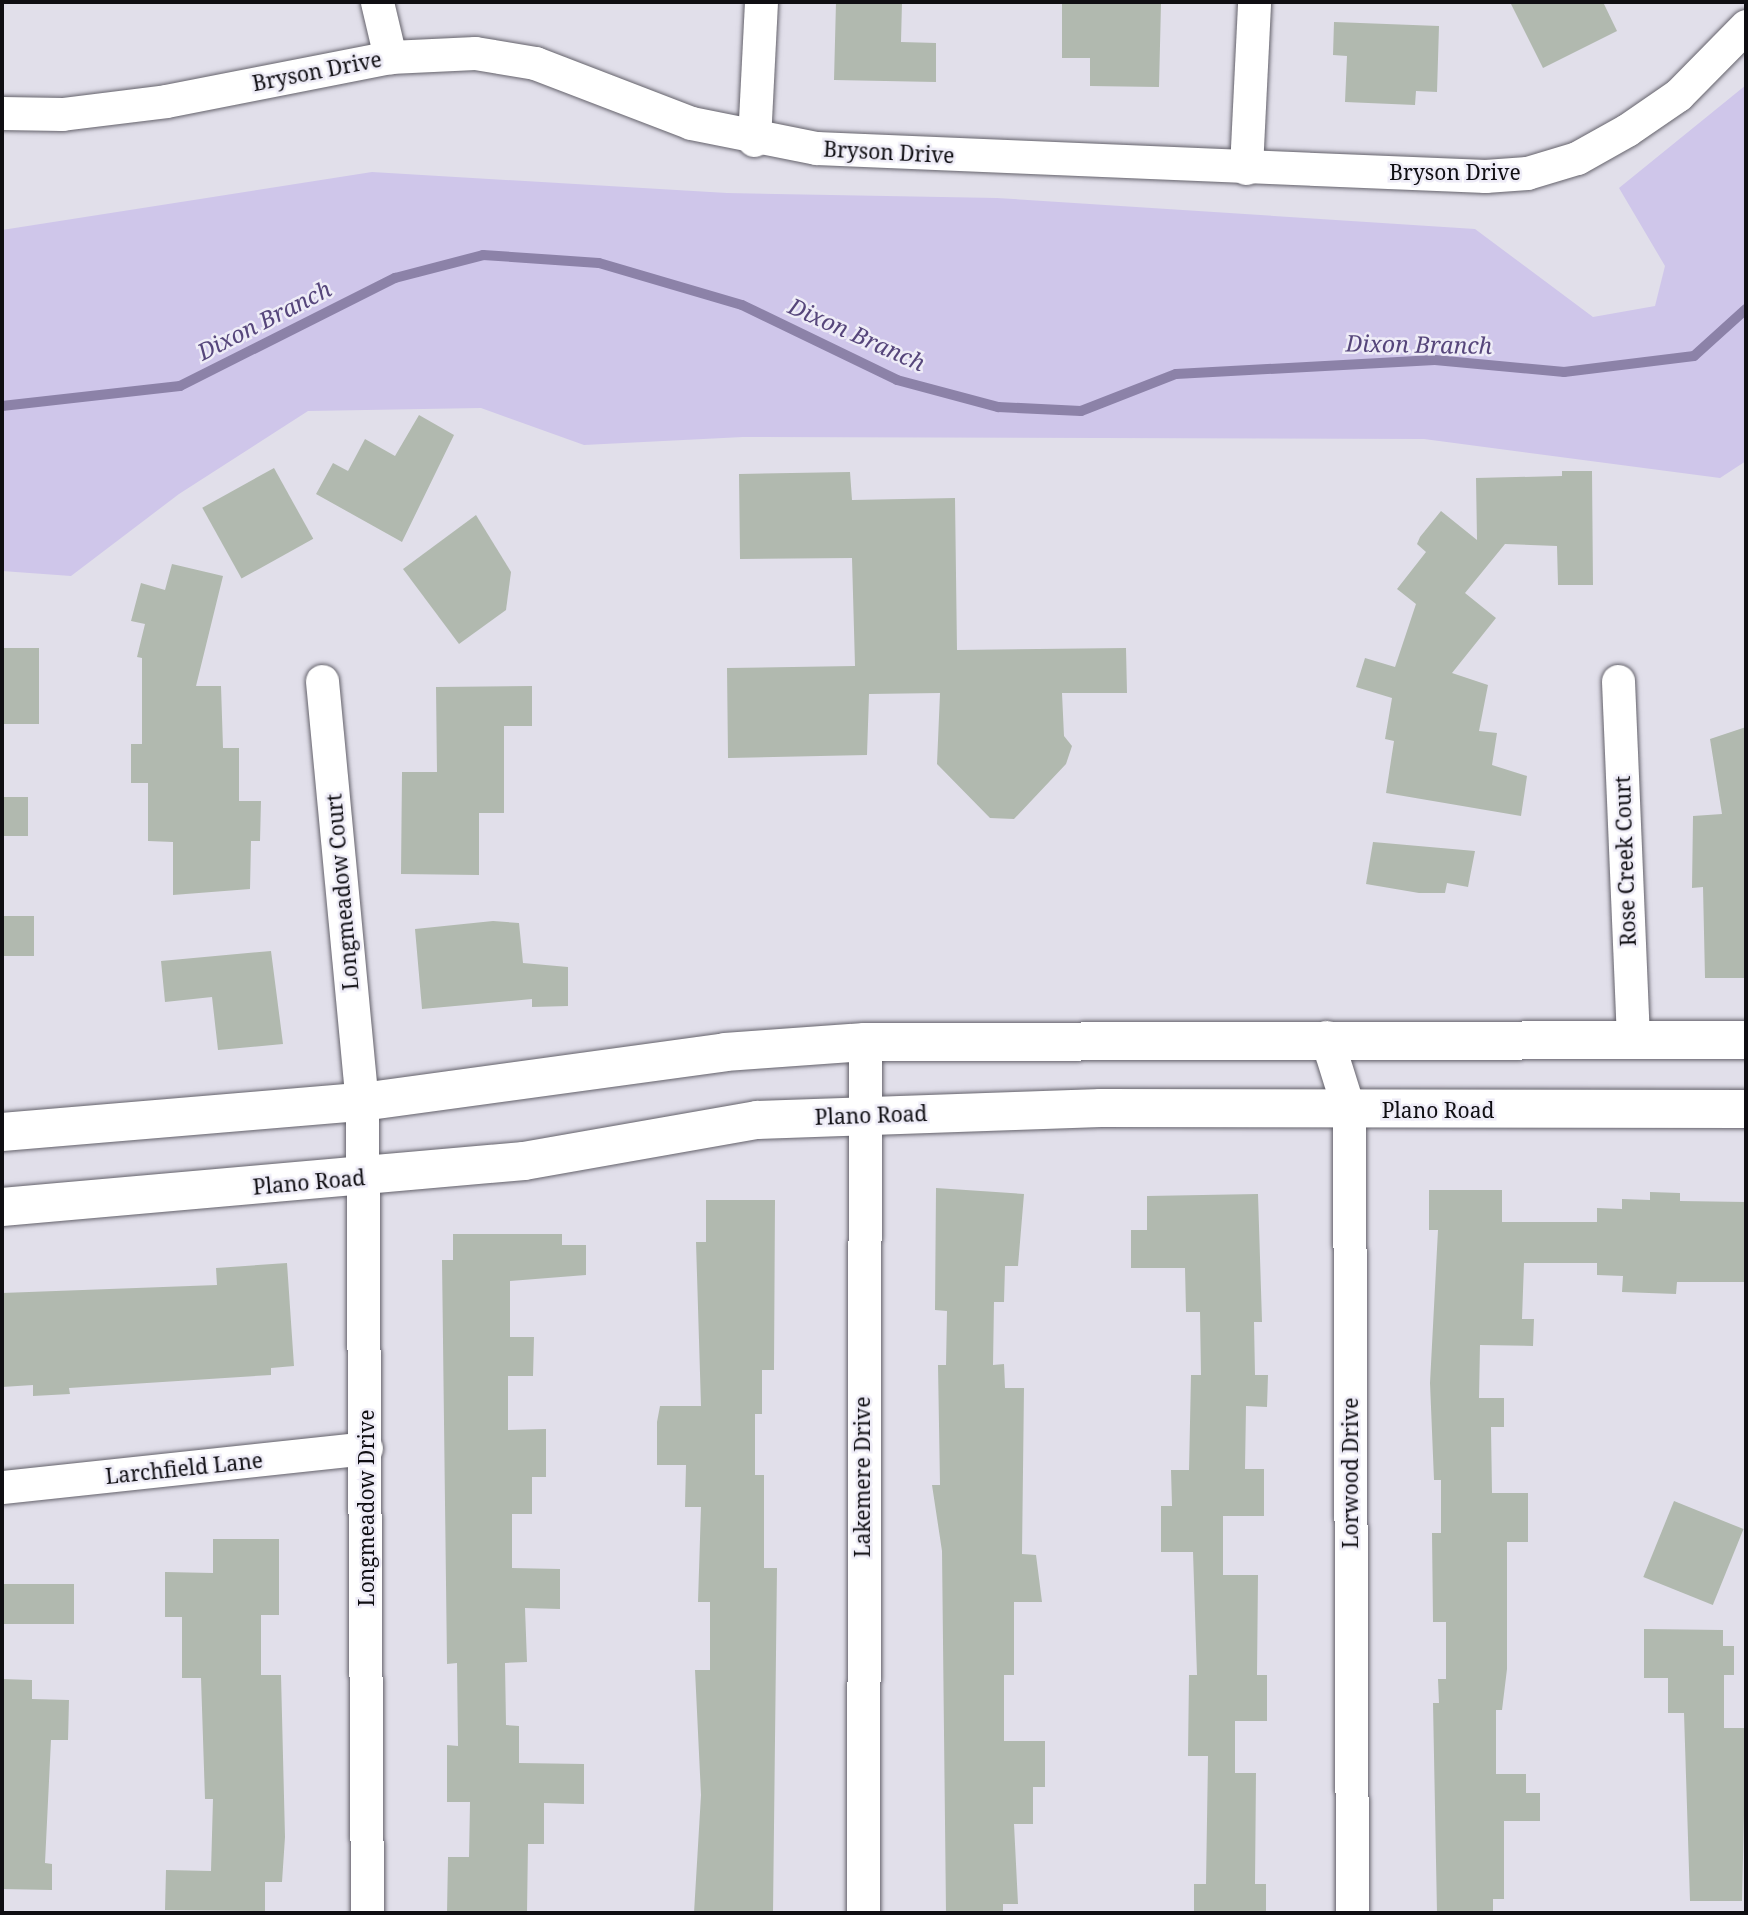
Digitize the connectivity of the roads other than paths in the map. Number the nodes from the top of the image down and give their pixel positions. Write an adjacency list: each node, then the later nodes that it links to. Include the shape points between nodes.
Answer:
1 (377, 2): 5 (street)
2 (761, 2): 7 (street)
3 (1254, 2): 8 (street)
4 (1746, 26): 8 (street, Bryson Drive, via 1678,95 1577,159 1527,173)
5 (390, 57): 6 (street, Bryson Drive, via 166,101 62,114); 7 (street, Bryson Drive, via 475,53 535,63 691,123)
6 (2, 113)
7 (754, 140): 8 (street, Bryson Drive, via 816,148)
8 (1246, 168)
9 (322, 681): 15 (street, Longmeadow Court)
10 (1618, 681): 14 (street, Rose Creek Court)
11 (1326, 1037): 13 (main road); 14 (main road); 17 (street, Lorwood Drive)
12 (1746, 1040): 14 (main road)
13 (865, 1042): 15 (main road, via 725,1052); 18 (street, Lakemere Drive)
14 (1633, 1042)
15 (362, 1102): 19 (main road); 20 (street, Longmeadow Drive)
16 (1746, 1109): 17 (main road, Plano Road)
17 (1349, 1110): 18 (main road, Plano Road); 26 (street, Lorwood Drive)
18 (862, 1114): 20 (main road, Plano Road, via 757,1120 524,1161); 25 (street, Lakemere Drive)
19 (2, 1132)
20 (363, 1178): 21 (main road, Plano Road); 22 (street, Longmeadow Drive)
21 (2, 1207)
22 (366, 1448): 23 (street, Larchfield Lane); 24 (street, Longmeadow Drive)
23 (2, 1487)
24 (367, 1913)
25 (863, 1913)
26 (1352, 1913)

